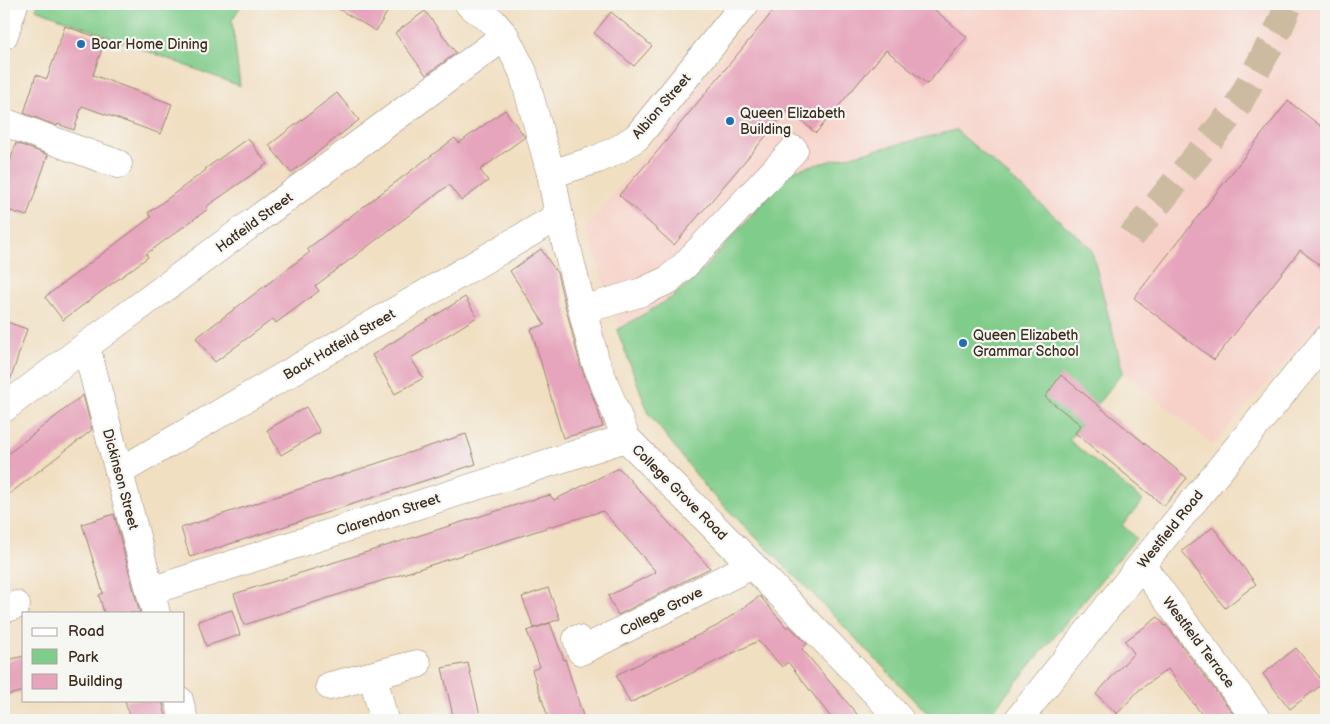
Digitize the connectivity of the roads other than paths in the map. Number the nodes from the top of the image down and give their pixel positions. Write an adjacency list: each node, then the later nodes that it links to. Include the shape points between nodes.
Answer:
1 (14, 4): 4 (street)
2 (470, 4): 5 (street, College Grove Road)
3 (745, 4): 9 (street, Albion Street, via 637,137 598,159)
4 (4, 35)
5 (506, 36): 9 (street, College Grove Road, via 523,72); 13 (street, Hatfeild Street)
6 (4, 122): 8 (street)
7 (794, 150): 11 (street, via 668,280 642,292)
8 (118, 164)
9 (551, 174): 10 (street, College Grove Road)
10 (559, 216): 11 (street, College Grove Road); 16 (street, Back Hatfeild Street)
11 (583, 310): 15 (street, College Grove Road, via 595,360)
12 (1326, 340): 18 (street, Westfield Road)
13 (86, 346): 14 (street, Hatfeild Street); 16 (street, Dickinson Street)
14 (4, 408)
15 (626, 438): 17 (street, College Grove Road); 19 (street, Clarendon Street)
16 (119, 472): 19 (street, Dickinson Street)
17 (752, 565): 20 (street, College Grove, via 582,651); 27 (street, College Grove Road)
18 (1141, 565): 28 (street, Westfield Road); 29 (street, Westfield Terrace)
19 (153, 602)
20 (577, 639)
21 (417, 664): 22 (street)
22 (373, 676): 23 (street); 26 (street)
23 (330, 686)
24 (180, 702): 25 (street)
25 (184, 720)
26 (384, 720)
27 (900, 720)
28 (1018, 720)
29 (1256, 720)

